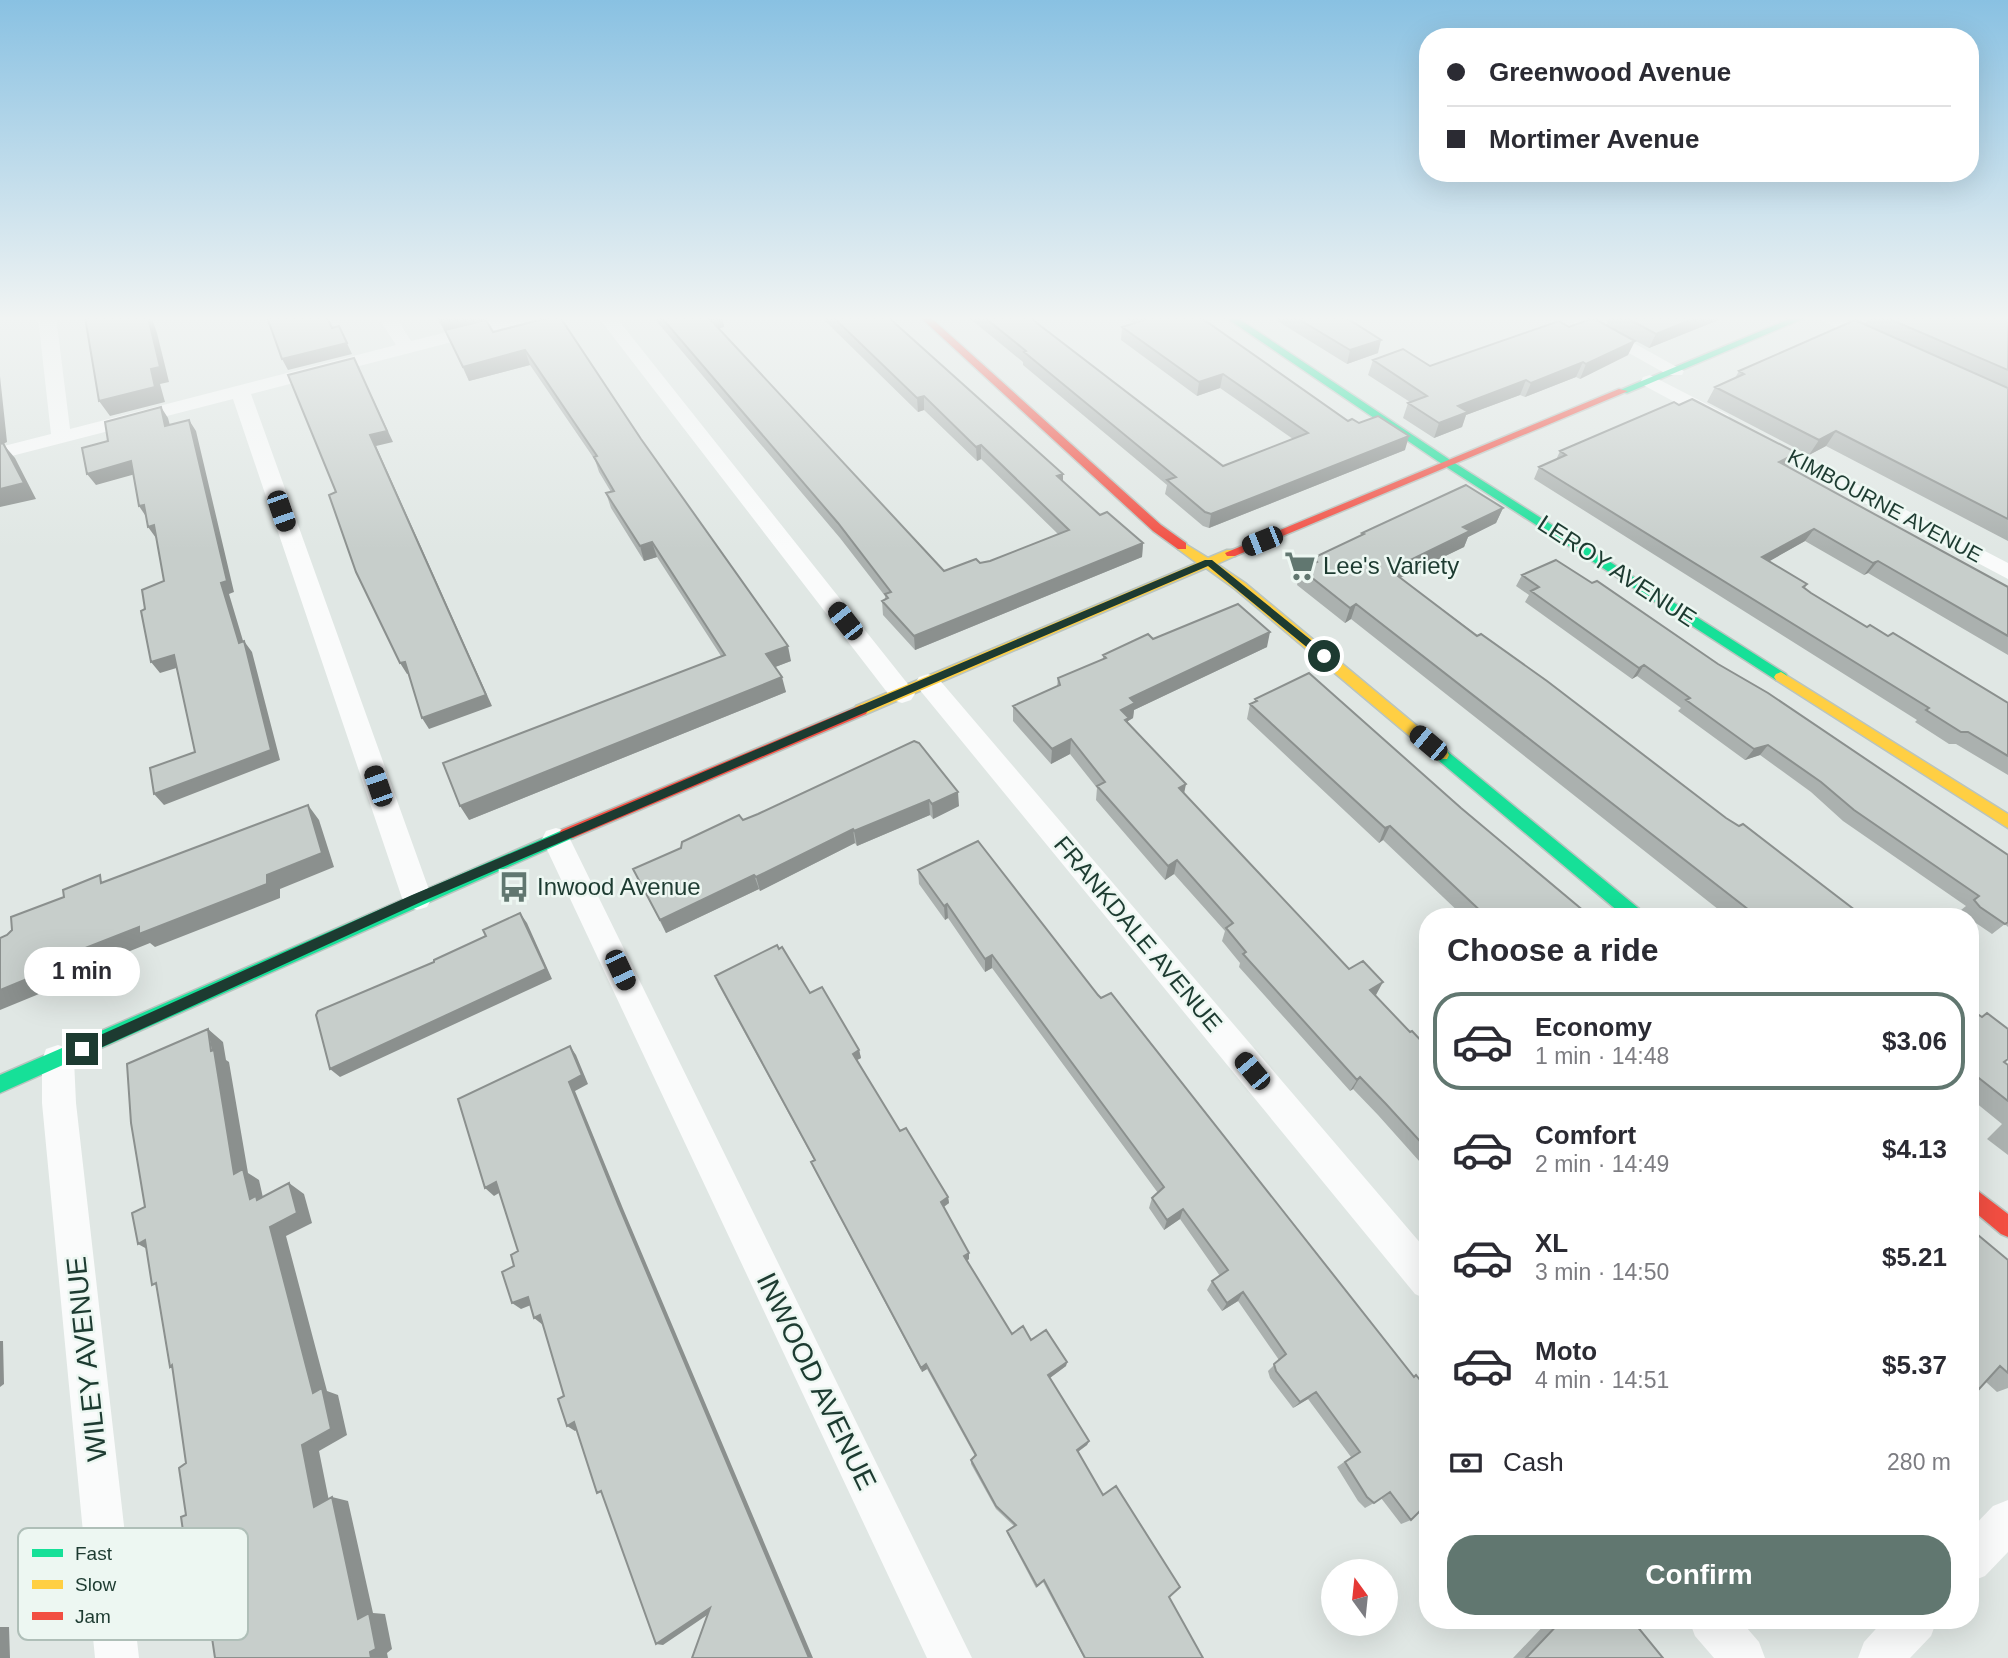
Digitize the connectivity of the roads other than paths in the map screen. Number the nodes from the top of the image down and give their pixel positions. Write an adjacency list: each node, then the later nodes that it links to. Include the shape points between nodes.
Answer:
1 (56, 394): 9 (street)
2 (227, 394): 9 (street)
3 (241, 394): 17 (street)
4 (671, 394): 14 (street, FRANKDALE AVENUE)
5 (1010, 394): 12 (street, via 1157,528)
6 (1345, 394): 11 (street, LEROY AVENUE)
7 (1618, 394): 11 (street)
8 (1675, 394): 13 (street, KIMBOURNE AVENUE)
9 (61, 437): 10 (street)
10 (0, 453)
11 (1449, 464): 12 (street); 15 (street, LEROY AVENUE)
12 (1209, 562): 14 (street); 18 (street)
13 (2008, 572)
14 (915, 689): 16 (street); 23 (street, FRANKDALE AVENUE)
15 (2008, 822)
16 (556, 839): 17 (street); 31 (street, INWOOD AVENUE)
17 (417, 898): 19 (street)
18 (1626, 908)
19 (58, 1060): 20 (street); 25 (street, WILEY AVENUE)
20 (0, 1084)
21 (1979, 1203): 22 (street)
22 (2008, 1227)
23 (1419, 1272)
24 (2008, 1521): 26 (street)
25 (103, 1528)
26 (1979, 1552)
27 (1719, 1629): 32 (street)
28 (1907, 1629): 33 (street)
29 (115, 1640): 30 (street, WILEY AVENUE)
30 (117, 1658)
31 (950, 1658)
32 (1743, 1658)
33 (1880, 1658)

